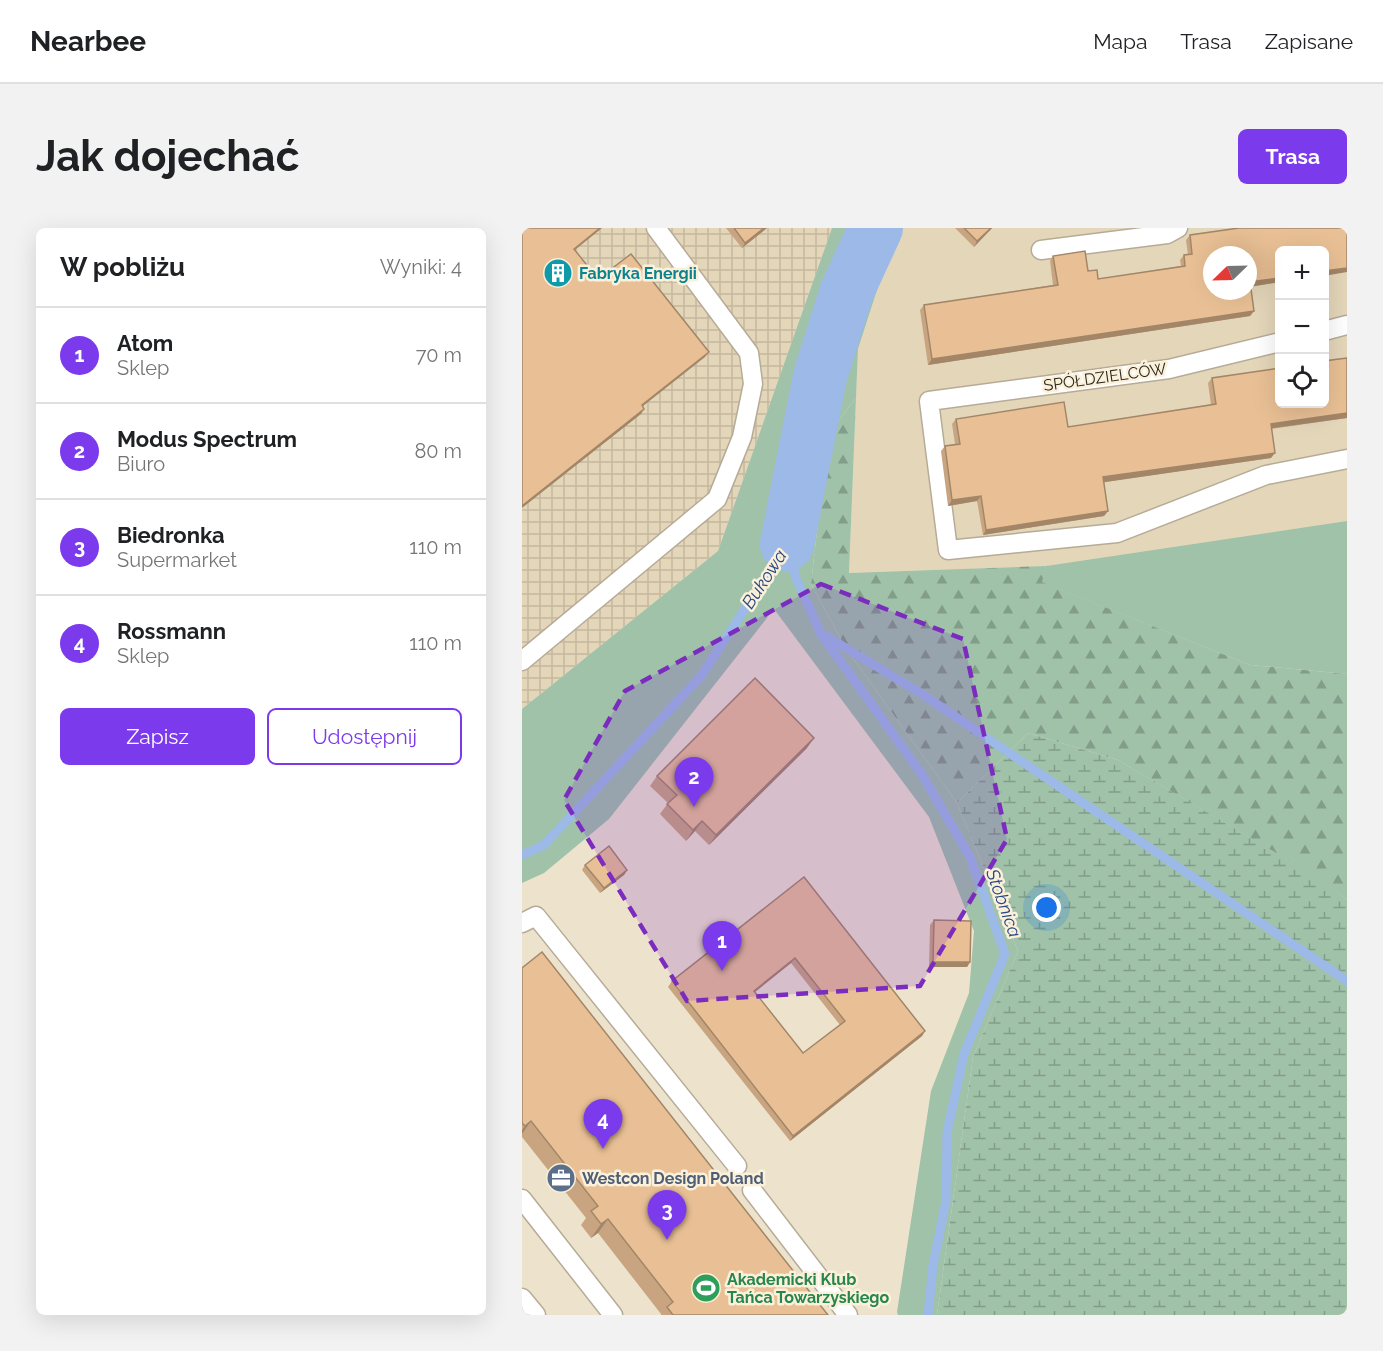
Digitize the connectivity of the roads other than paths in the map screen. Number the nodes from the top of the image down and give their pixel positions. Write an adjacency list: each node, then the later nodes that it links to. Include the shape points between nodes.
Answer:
1 (656, 228): 8 (lane, via 749,353 753,384 742,437 717,499)
2 (1178, 228): 3 (lane, via 1167,234)
3 (1041, 250)
4 (1347, 325): 5 (lane)
5 (1329, 330)
6 (1275, 343): 7 (lane, SPÓŁDZIELCÓW, via 1169,369 928,401 948,550 1117,533 1266,475)
7 (1347, 459)
8 (522, 661)
9 (522, 923): 10 (lane, via 536,916)
10 (737, 1166)
11 (752, 1190): 16 (lane)
12 (522, 1199): 15 (lane)
13 (522, 1298): 14 (lane)
14 (536, 1315)
15 (613, 1315)
16 (848, 1315)

